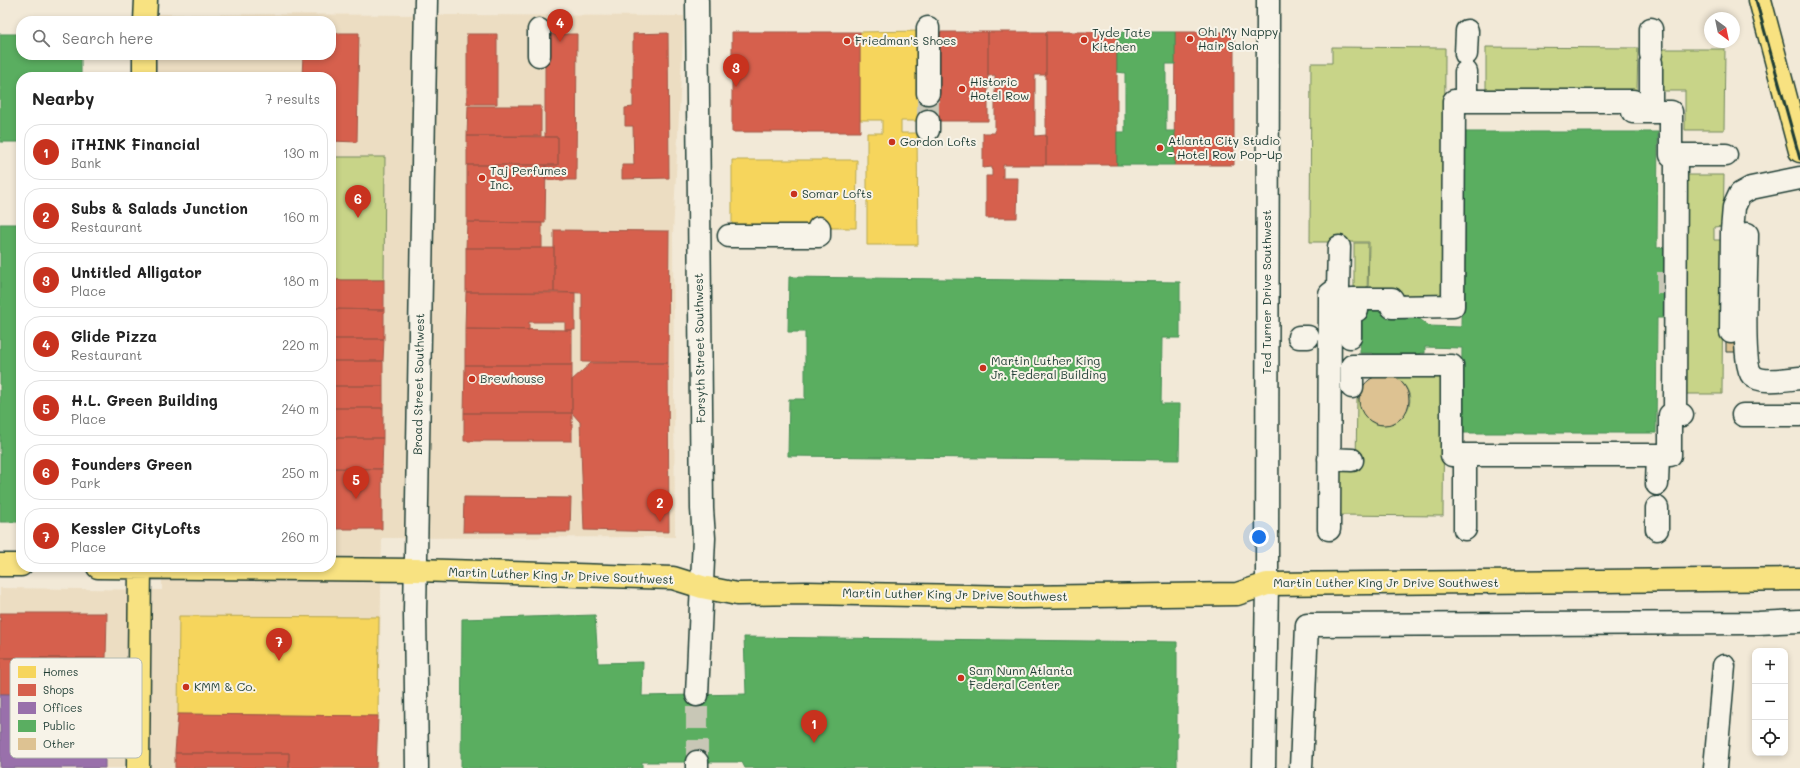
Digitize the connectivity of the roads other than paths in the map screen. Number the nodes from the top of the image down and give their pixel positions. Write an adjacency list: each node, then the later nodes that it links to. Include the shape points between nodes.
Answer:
1 (146, 0): 6 (main road)
2 (426, 0): 43 (street, Broad Street Southwest)
3 (697, 0): 47 (street, Forsyth Street Southwest, via 704,538)
4 (1268, 0): 46 (street, Ted Turner Drive Southwest)
5 (1760, 0): 17 (main road)
6 (145, 16)
7 (928, 28): 14 (street)
8 (1650, 29): 16 (street)
9 (539, 30): 11 (street)
10 (1467, 31): 15 (street)
11 (539, 54)
12 (144, 60): 13 (main road)
13 (144, 72)
14 (928, 93)
15 (1466, 101): 16 (street, via 1632,101 1633,112); 25 (street, via 1454,101 1453,306 1392,306 1392,299)
16 (1650, 112): 18 (street, via 1671,112 1671,155)
17 (1800, 151)
18 (1676, 155): 19 (street); 32 (street, via 1672,283 1678,415 1670,415 1670,454)
19 (1726, 155)
20 (1800, 178): 26 (street, via 1751,188 1740,194 1734,206)
21 (819, 228): 23 (street, via 819,236)
22 (1747, 234): 28 (street, via 1746,336 1748,364 1752,375 1761,380)
23 (729, 236)
24 (1339, 247): 25 (street, via 1338,288 1330,294)
25 (1343, 299): 27 (street, via 1333,337)
26 (1731, 332)
27 (1343, 370): 31 (street, via 1452,366 1452,455); 33 (street)
28 (1800, 378)
29 (1743, 415): 30 (street)
30 (1800, 416)
31 (1465, 455): 32 (street); 38 (street)
32 (1658, 455): 35 (street)
33 (1329, 460): 34 (street); 37 (street)
34 (1352, 460)
35 (1657, 484)
36 (1657, 508): 39 (street)
37 (1330, 529)
38 (1465, 529)
39 (1657, 529)
40 (0, 565): 41 (main road)
41 (16, 565)
42 (336, 569): 43 (main road, Martin Luther King Jr Drive Southwest)
43 (416, 570): 47 (main road, Martin Luther King Jr Drive Southwest, via 673,578); 54 (street, Broad Street Southwest)
44 (140, 572): 49 (main road)
45 (1800, 579): 46 (main road, Martin Luther King Jr Drive Southwest)
46 (1267, 584): 47 (main road, Martin Luther King Jr Drive Southwest, via 1237,594 1020,597 806,592 737,594); 55 (street, Ted Turner Drive Southwest)
47 (702, 587): 51 (street, Forsyth Street Southwest)
48 (1800, 621): 56 (street, via 1307,625)
49 (139, 658)
50 (1724, 666): 57 (street)
51 (697, 695)
52 (138, 758): 53 (main road)
53 (138, 768)
54 (417, 768)
55 (1264, 768)
56 (1301, 768)
57 (1715, 768)

